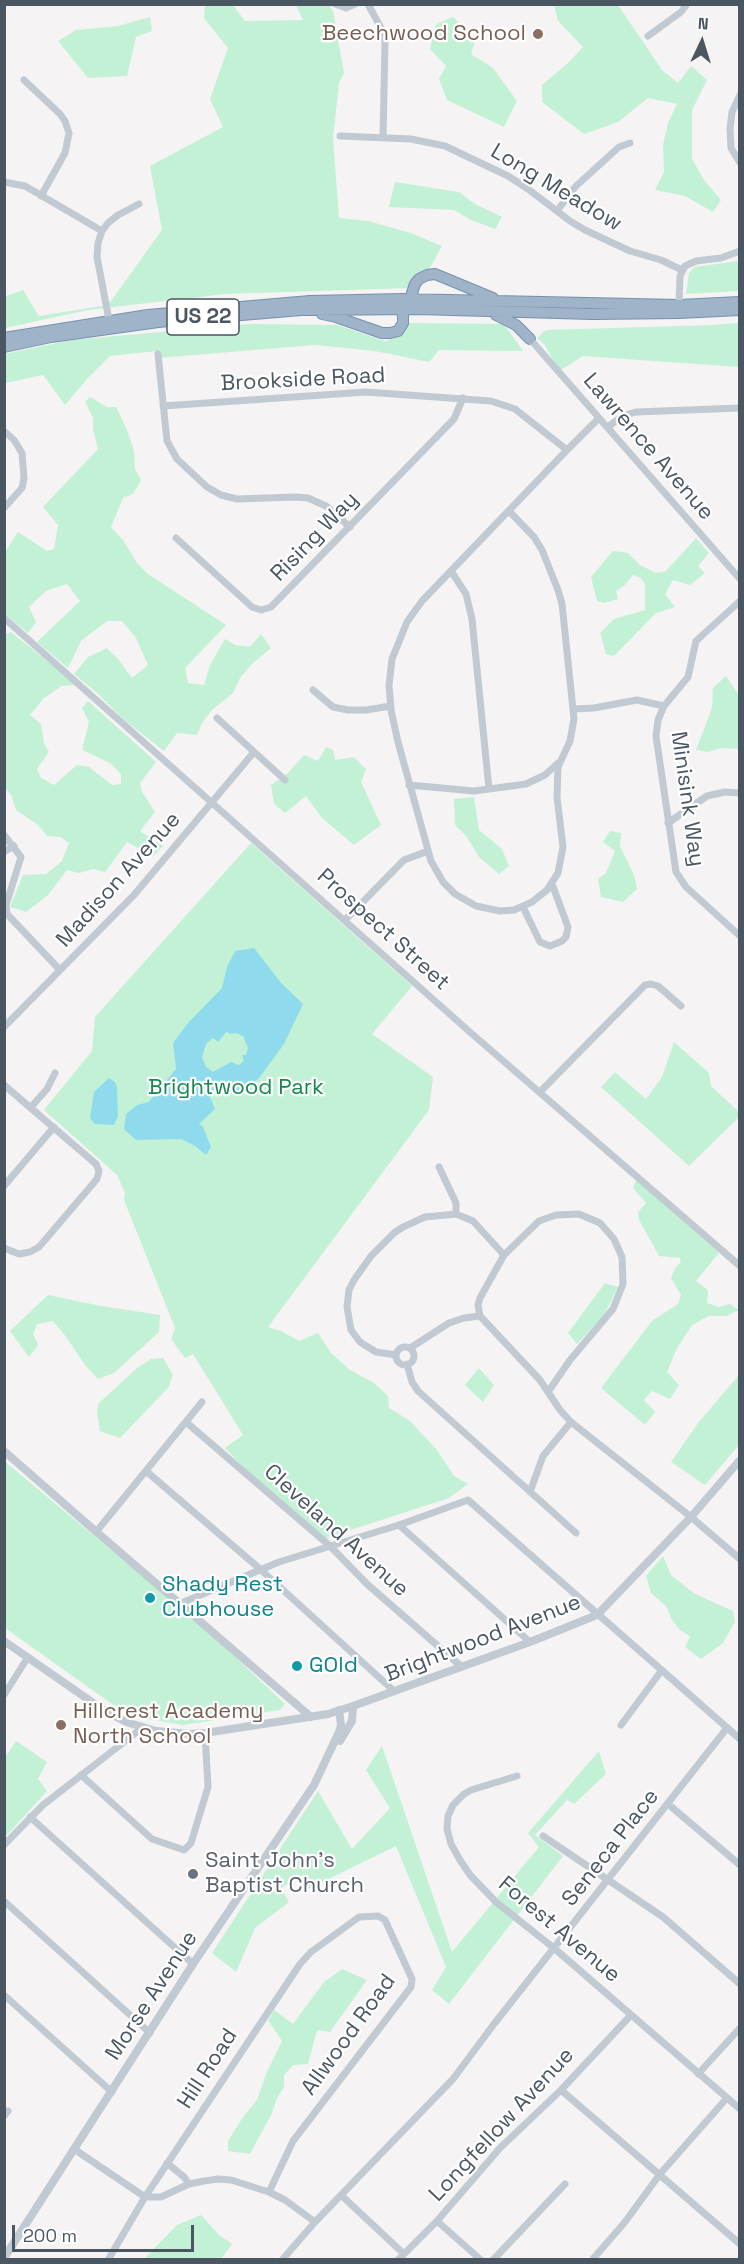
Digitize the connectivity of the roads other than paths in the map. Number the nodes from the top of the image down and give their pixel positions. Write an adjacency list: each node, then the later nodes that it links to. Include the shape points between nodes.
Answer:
1 (335, 4): 2 (street, via 346,8)
2 (355, 4)
3 (368, 4): 9 (street, via 385,42)
4 (687, 4): 5 (street)
5 (648, 36)
6 (24, 80): 13 (street, via 60,114 69,133 65,153)
7 (740, 95): 11 (street, via 732,112 730,137)
8 (340, 136): 9 (street, Long Meadow)
9 (383, 138): 15 (street, Long Meadow, via 425,141 445,147 508,177)
10 (630, 143): 15 (street, via 619,147 576,186)
11 (740, 163)
12 (4, 182): 13 (street, via 25,186)
13 (41, 196): 16 (street)
14 (139, 204): 16 (street, via 118,215)
15 (556, 211): 18 (street, Long Meadow, via 609,242)
16 (102, 231): 28 (street, via 97,257)
17 (740, 251): 18 (street, via 690,263)
18 (682, 270): 23 (street)
19 (505, 302): 22 (highway, US 22); 22 (highway, via 435,274 419,279 412,288); 23 (highway, US 22)
20 (740, 302): 23 (highway, US 22)
21 (403, 304): 22 (highway, US 22); 24 (highway, US 22); 24 (highway, via 403,323 390,333); 28 (highway, US 22, via 310,301)
22 (416, 304): 26 (highway, US 22)
23 (679, 304)
24 (301, 310): 31 (highway, US 22, via 158,322)
25 (740, 310): 27 (highway, US 22)
26 (488, 311): 27 (highway, US 22); 30 (highway, via 507,318)
27 (550, 314): 30 (highway, via 531,322)
28 (108, 320): 29 (highway, US 22)
29 (4, 338)
30 (530, 339): 36 (street, Lawrence Avenue)
31 (4, 347)
32 (159, 354): 34 (street)
33 (463, 398): 34 (street, Brookside Road, via 354,392); 39 (street, Brookside Road, via 497,402 515,409); 42 (street, Rising Way, via 454,418)
34 (163, 406): 42 (street, via 165,435 171,451 207,487 237,499 308,498 326,506)
35 (740, 408): 37 (street, via 636,411)
36 (599, 418): 37 (street, Lawrence Avenue); 39 (street)
37 (608, 427): 45 (street, Lawrence Avenue)
38 (4, 431): 40 (street, via 22,453 24,478 22,488)
39 (567, 450): 41 (street)
40 (4, 508)
41 (509, 511): 44 (street); 51 (street, via 534,537 558,590)
42 (350, 526): 43 (street, Rising Way, via 271,608 261,610 252,607)
43 (176, 538)
44 (451, 572): 49 (street, via 414,611 400,634 390,672); 57 (street, via 466,594 472,619)
45 (740, 579)
46 (740, 601): 50 (street, Minisink Way, via 696,641 688,677)
47 (4, 618): 59 (street, Prospect Street)
48 (313, 690): 49 (street, via 333,707 366,710)
49 (391, 706): 56 (street)
50 (664, 706): 51 (street, via 637,700); 60 (street, Minisink Way, via 656,736)
51 (573, 709): 54 (street, via 572,734)
52 (218, 719): 53 (street)
53 (254, 752): 55 (street); 59 (street, Madison Avenue)
54 (560, 761): 57 (street, via 532,782); 65 (street, via 557,797 563,854)
55 (285, 780)
56 (410, 785): 57 (street); 63 (street)
57 (489, 789)
58 (740, 793): 60 (street, via 707,796)
59 (212, 802): 67 (street, Prospect Street); 69 (street, Madison Avenue, via 134,895)
60 (668, 823): 68 (street, Minisink Way, via 679,878)
61 (4, 835): 62 (street)
62 (14, 846): 64 (street); 69 (street, via 21,856 6,905 7,914)
63 (428, 851): 66 (street, via 443,882 461,898 492,910); 67 (street, via 404,860)
64 (4, 852)
65 (552, 884): 66 (street, via 538,899); 66 (street, via 568,927 562,942 550,946 540,942)
66 (523, 907)
67 (345, 920): 74 (street, Prospect Street)
68 (740, 936)
69 (60, 970): 71 (street, Madison Avenue)
70 (681, 1006): 74 (street, via 658,986 645,985)
71 (4, 1027)
72 (56, 1073): 75 (street)
73 (4, 1085): 75 (street)
74 (540, 1092): 82 (street, Prospect Street)
75 (31, 1107): 76 (street)
76 (54, 1127): 78 (street); 80 (street, via 96,1164 97,1179 39,1247 19,1254)
77 (439, 1167): 79 (street, via 456,1203)
78 (4, 1186)
79 (456, 1214): 81 (street, via 473,1221); 85 (street, via 425,1217 394,1233 371,1256 351,1285 347,1313 354,1335 371,1350)
80 (4, 1248)
81 (504, 1255): 83 (street, via 480,1298); 87 (street, via 539,1221 567,1213 600,1223 611,1233 620,1251 624,1277 616,1303)
82 (740, 1266)
83 (480, 1316): 84 (street, via 449,1323); 87 (street)
84 (410, 1348): 85 (street, via 401,1348); 86 (street, via 414,1356)
85 (396, 1355): 86 (street, via 399,1362)
86 (407, 1364): 94 (street, via 418,1391)
87 (548, 1392): 90 (street)
88 (202, 1402): 89 (street)
89 (186, 1422): 93 (street); 99 (street, Cleveland Avenue)
90 (571, 1422): 94 (street, via 543,1456); 95 (street)
91 (4, 1451): 97 (street)
92 (740, 1460): 95 (street, Brightwood Avenue)
93 (146, 1471): 97 (street); 101 (street)
94 (530, 1492): 98 (street)
95 (691, 1516): 100 (street); 103 (street, Brightwood Avenue)
96 (399, 1525): 99 (street); 103 (street, via 468,1500); 105 (street)
97 (96, 1532): 102 (street)
98 (576, 1533)
99 (330, 1546): 101 (street); 107 (street, Cleveland Avenue, via 367,1584)
100 (740, 1558)
101 (260, 1569): 102 (street); 109 (street)
102 (179, 1604): 113 (street)
103 (597, 1615): 105 (street, Brightwood Avenue); 108 (street)
104 (4, 1641): 106 (street, Brightwood Avenue)
105 (530, 1642): 107 (street, Brightwood Avenue)
106 (28, 1657): 110 (street); 115 (street, Brightwood Avenue, via 102,1709)
107 (462, 1667): 109 (street, Brightwood Avenue)
108 (662, 1670): 114 (street); 116 (street)
109 (394, 1691): 111 (street, Brightwood Avenue)
110 (4, 1695)
111 (353, 1706): 112 (street, Brightwood Avenue); 119 (street, Morse Avenue, via 352,1721)
112 (339, 1710): 113 (street, Brightwood Avenue); 119 (street, Morse Avenue, via 341,1725)
113 (311, 1716): 117 (street, Brightwood Avenue)
114 (621, 1725)
115 (142, 1728): 117 (street, Brightwood Avenue); 120 (street)
116 (727, 1728): 118 (street); 122 (street, Seneca Place)
117 (205, 1733): 120 (street, via 208,1787 191,1843 184,1850 152,1839)
118 (740, 1739)
119 (330, 1753): 131 (street, Morse Avenue, via 314,1785)
120 (81, 1775): 123 (street)
121 (517, 1776): 130 (street, Forest Avenue, via 471,1790 458,1799 448,1816 448,1837 482,1889)
122 (668, 1804): 126 (street); 127 (street, Seneca Place)
123 (30, 1817): 125 (street); 131 (street)
124 (543, 1836): 127 (street)
125 (4, 1845)
126 (740, 1865)
127 (609, 1880): 130 (street, Seneca Place); 132 (street, via 663,1917)
128 (4, 1901): 136 (street)
129 (359, 1917): 143 (street, Hill Road, via 300,1964); 147 (street, Allwood Road, via 378,1916 385,1920 412,1978 411,1987 293,2141)
130 (555, 1949): 134 (street, Forest Avenue); 148 (street, Seneca Place, via 457,2075)
131 (193, 1964): 136 (street, Morse Avenue)
132 (740, 1984)
133 (4, 1995): 139 (street)
134 (631, 2015): 137 (street, Forest Avenue); 138 (street, Longfellow Avenue)
135 (740, 2028): 137 (street)
136 (150, 2032): 139 (street, Morse Avenue)
137 (698, 2074): 140 (street, Forest Avenue)
138 (561, 2090): 144 (street); 150 (street, Longfellow Avenue, via 500,2148)
139 (112, 2092): 142 (street, Morse Avenue)
140 (726, 2099): 141 (street, Forest Avenue); 144 (street)
141 (740, 2109)
142 (74, 2149): 149 (street); 154 (street, Morse Avenue)
143 (167, 2163): 145 (street); 149 (street, Hill Road)
144 (660, 2174): 152 (street); 159 (street)
145 (189, 2184): 147 (street, via 231,2180); 149 (street, via 160,2197)
146 (565, 2184): 158 (street)
147 (269, 2192): 151 (street)
148 (341, 2195): 151 (street, Seneca Place); 153 (street)
149 (145, 2197): 155 (street, Hill Road)
150 (437, 2221): 153 (street, Longfellow Avenue); 157 (street)
151 (315, 2222): 156 (street, Seneca Place)
152 (740, 2244)
153 (401, 2257)
154 (4, 2258)
155 (108, 2259)
156 (282, 2259)
157 (481, 2259)
158 (493, 2259)
159 (592, 2259)

